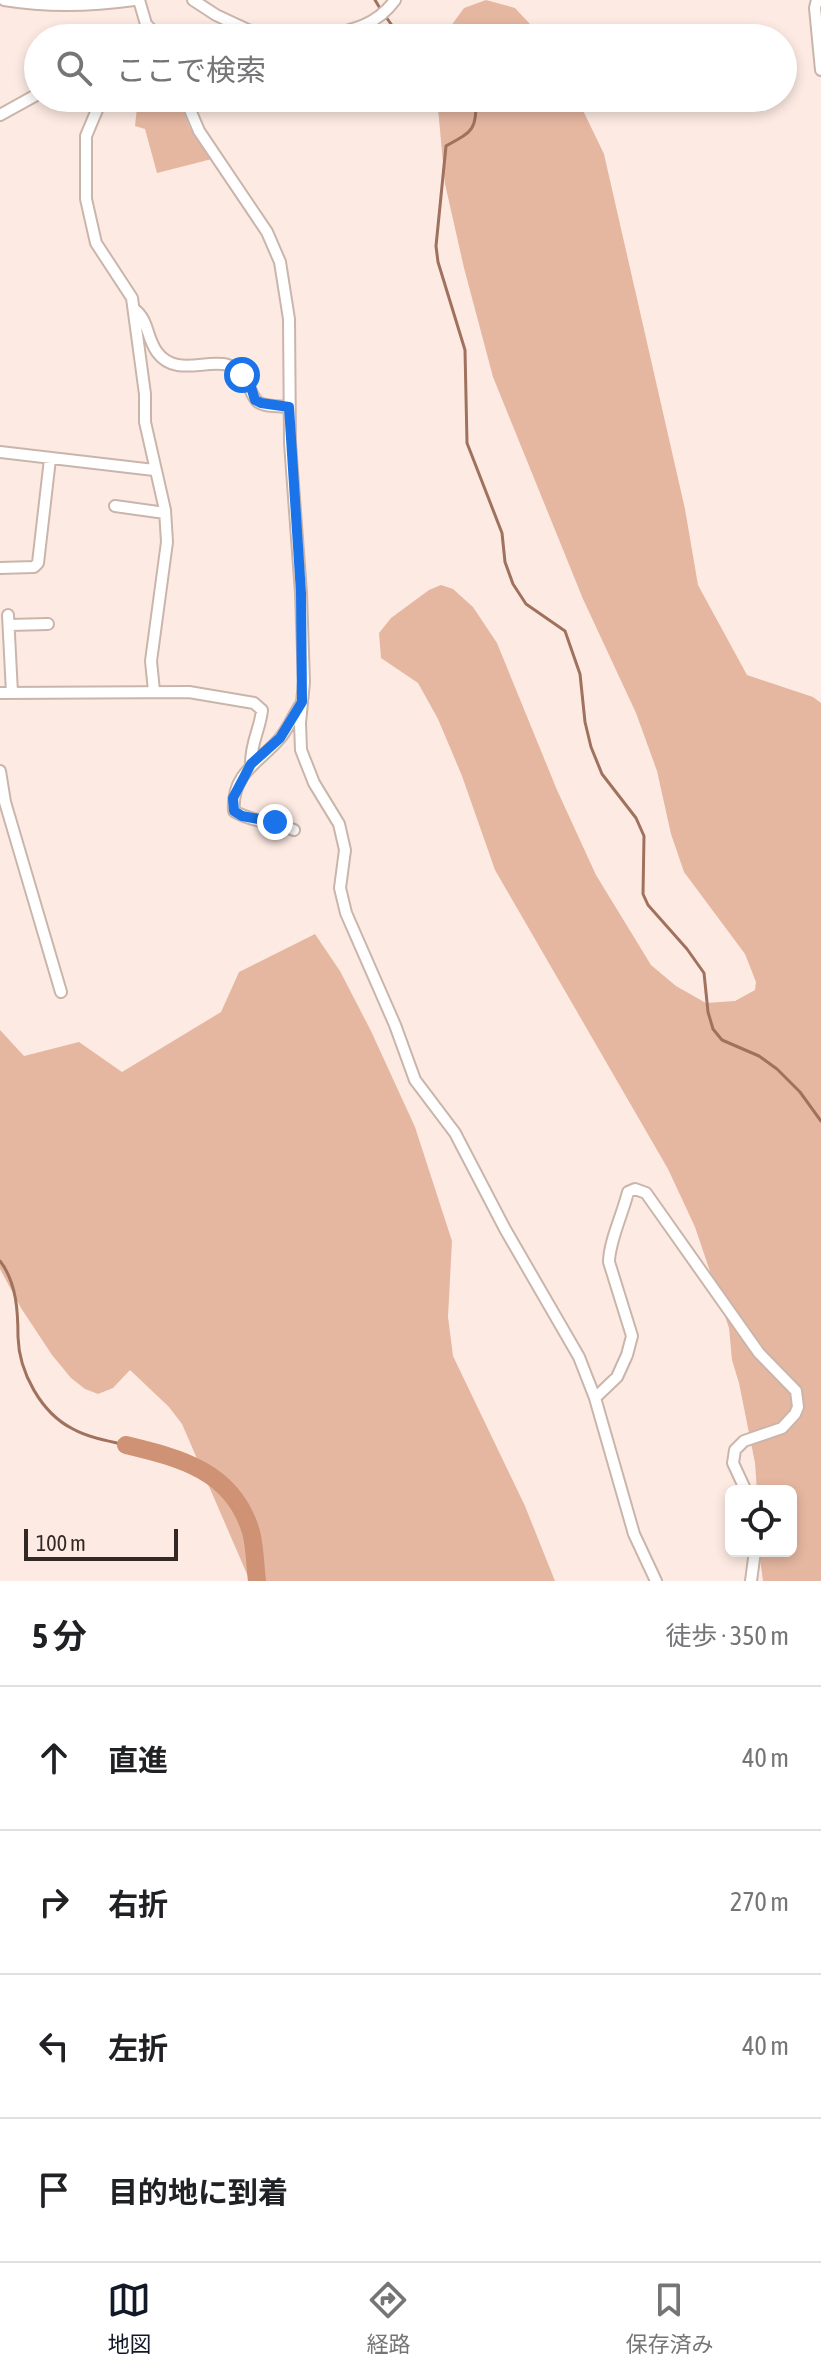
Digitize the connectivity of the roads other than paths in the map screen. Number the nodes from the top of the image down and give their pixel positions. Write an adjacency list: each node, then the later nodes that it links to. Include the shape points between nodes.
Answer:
1 (4, 0): 2 (street, via 44,5)
2 (137, 0): 6 (street)
3 (193, 0): 7 (street)
4 (395, 0): 8 (street)
5 (817, 0): 9 (street)
6 (146, 24)
7 (235, 24)
8 (368, 24)
9 (821, 70)
10 (24, 102): 13 (street)
11 (96, 112): 14 (street, via 86,136 86,199 96,243)
12 (191, 112): 15 (street, via 267,232 280,262 289,319)
13 (0, 115)
14 (134, 309): 15 (street, via 163,356 190,367 232,366 250,384 255,400); 19 (street)
15 (289, 407): 26 (street)
16 (0, 452): 17 (street); 18 (street)
17 (0, 459)
18 (50, 459): 19 (street); 22 (street, via 38,563)
19 (154, 470): 21 (street)
20 (115, 506): 21 (street)
21 (165, 513): 24 (street, via 167,542 151,661)
22 (0, 568)
23 (48, 624): 25 (street, via 8,620)
24 (154, 691): 25 (street); 27 (street, via 254,703 262,710)
25 (6, 693)
26 (302, 702): 27 (street, via 280,738); 31 (street, via 301,750 339,824 345,850 340,888 346,913 415,1080 455,1133 579,1357)
27 (251, 764): 29 (street, via 233,798 234,811)
28 (0, 771): 30 (street)
29 (294, 830)
30 (61, 992)
31 (595, 1398): 32 (street, via 617,1377 632,1336 609,1250 628,1192 635,1189 646,1193 759,1353 796,1391 798,1407 782,1428 744,1441 735,1450 733,1463); 34 (street, via 634,1534)
32 (743, 1485)
33 (754, 1557): 35 (street)
34 (656, 1581)
35 (751, 1581)

